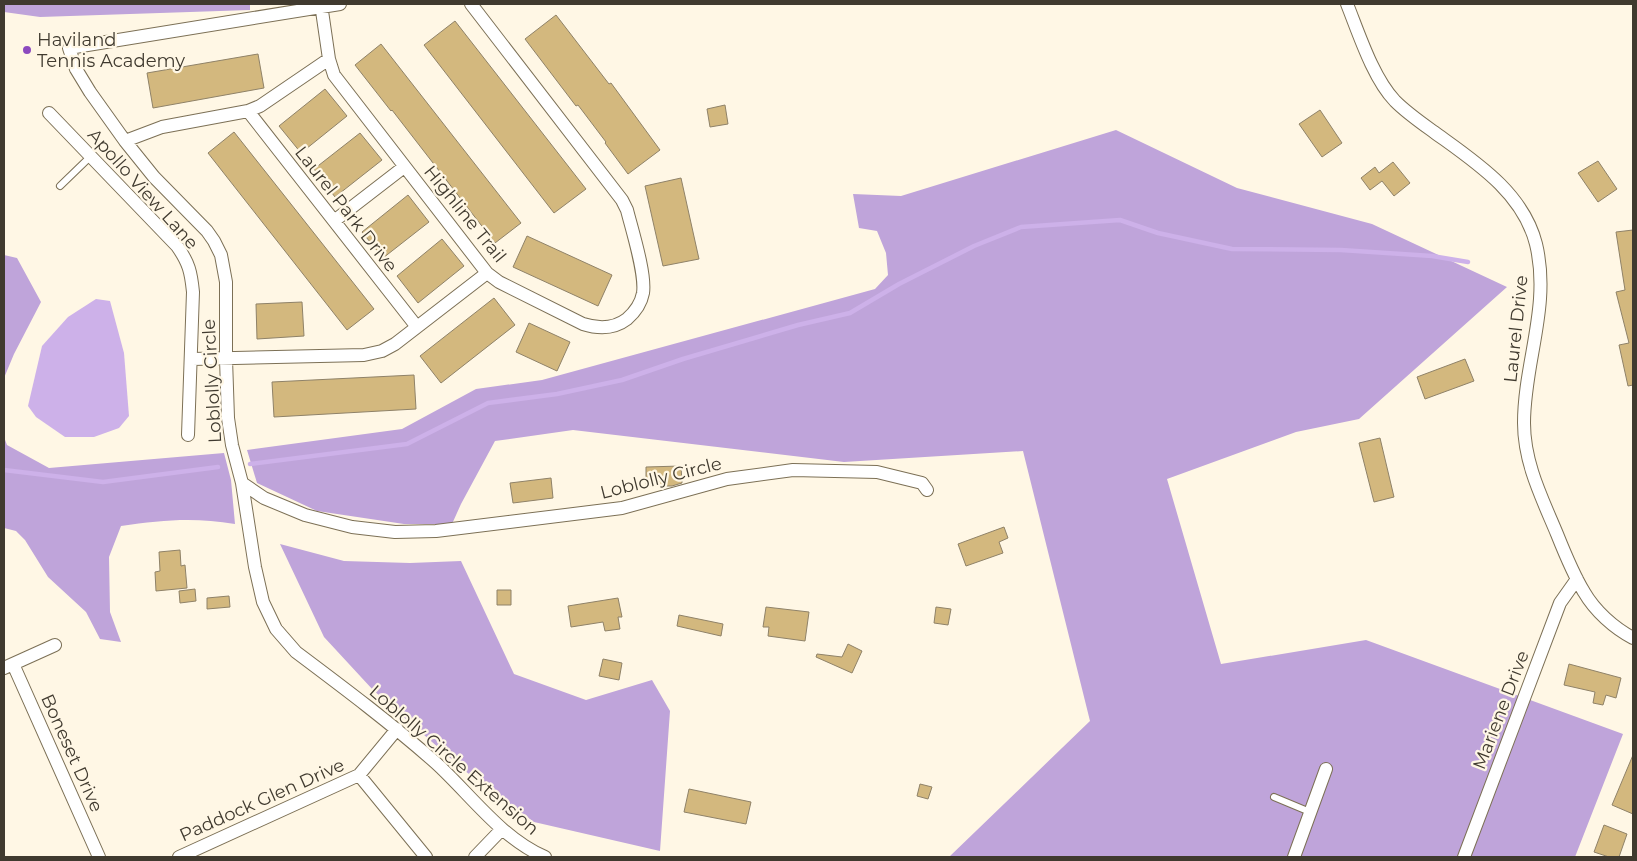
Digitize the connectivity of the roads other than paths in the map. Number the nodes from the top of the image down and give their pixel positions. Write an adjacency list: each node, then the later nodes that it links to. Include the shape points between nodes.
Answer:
1 (340, 4): 4 (street, Loblolly Circle)
2 (471, 4): 13 (street, Highline Trail, via 622,200 641,269 643,293 633,314 622,322 610,327 594,327 499,282)
3 (1347, 4): 20 (street, Laurel Drive, via 1375,70 1389,94 1408,114 1502,186 1528,223 1535,240 1541,288 1525,407 1525,442 1535,480)
4 (321, 5): 5 (street, Highline Trail); 8 (street, Loblolly Circle, via 69,48 76,69)
5 (329, 59): 7 (street); 10 (street, Highline Trail, via 334,75)
6 (49, 112): 9 (street, Apollo View Lane)
7 (248, 112): 8 (street, via 162,127); 12 (street, Laurel Park Drive)
8 (125, 141): 16 (street, Loblolly Circle, via 154,177 207,231 221,255 226,282)
9 (90, 157): 11 (lane); 15 (street, Apollo View Lane, via 177,246 187,261 193,292)
10 (404, 167): 12 (street); 13 (street, Highline Trail)
11 (60, 186)
12 (334, 221): 14 (street, Laurel Park Drive)
13 (487, 272): 14 (street)
14 (417, 327): 16 (street, via 382,351 364,355)
15 (192, 359): 16 (street); 17 (street, Apollo View Lane)
16 (226, 359): 18 (street, Loblolly Circle, via 228,418)
17 (188, 435)
18 (242, 482): 19 (street, Loblolly Circle, via 264,498 304,515 352,527 395,532 436,532 622,508 727,479 793,470 877,472 922,483); 24 (street, Loblolly Circle Extension, via 260,591 276,629 296,652)
19 (927, 490)
20 (1577, 579): 21 (street, Laurel Drive, via 1584,594 1600,613); 36 (street, Mariene Drive, via 1560,603)
21 (1633, 638)
22 (55, 645): 23 (street)
23 (8, 666): 30 (street, Boneset Drive)
24 (397, 729): 26 (street, Paddock Glen Drive); 29 (street, Loblolly Circle Extension)
25 (1326, 770): 28 (street)
26 (359, 776): 31 (street, Paddock Glen Drive); 32 (street)
27 (1274, 797): 28 (lane)
28 (1310, 812): 35 (street)
29 (502, 829): 33 (street); 34 (street, Loblolly Circle Extension)
30 (99, 857)
31 (179, 857)
32 (426, 857)
33 (475, 857)
34 (545, 857)
35 (1294, 857)
36 (1464, 857)

